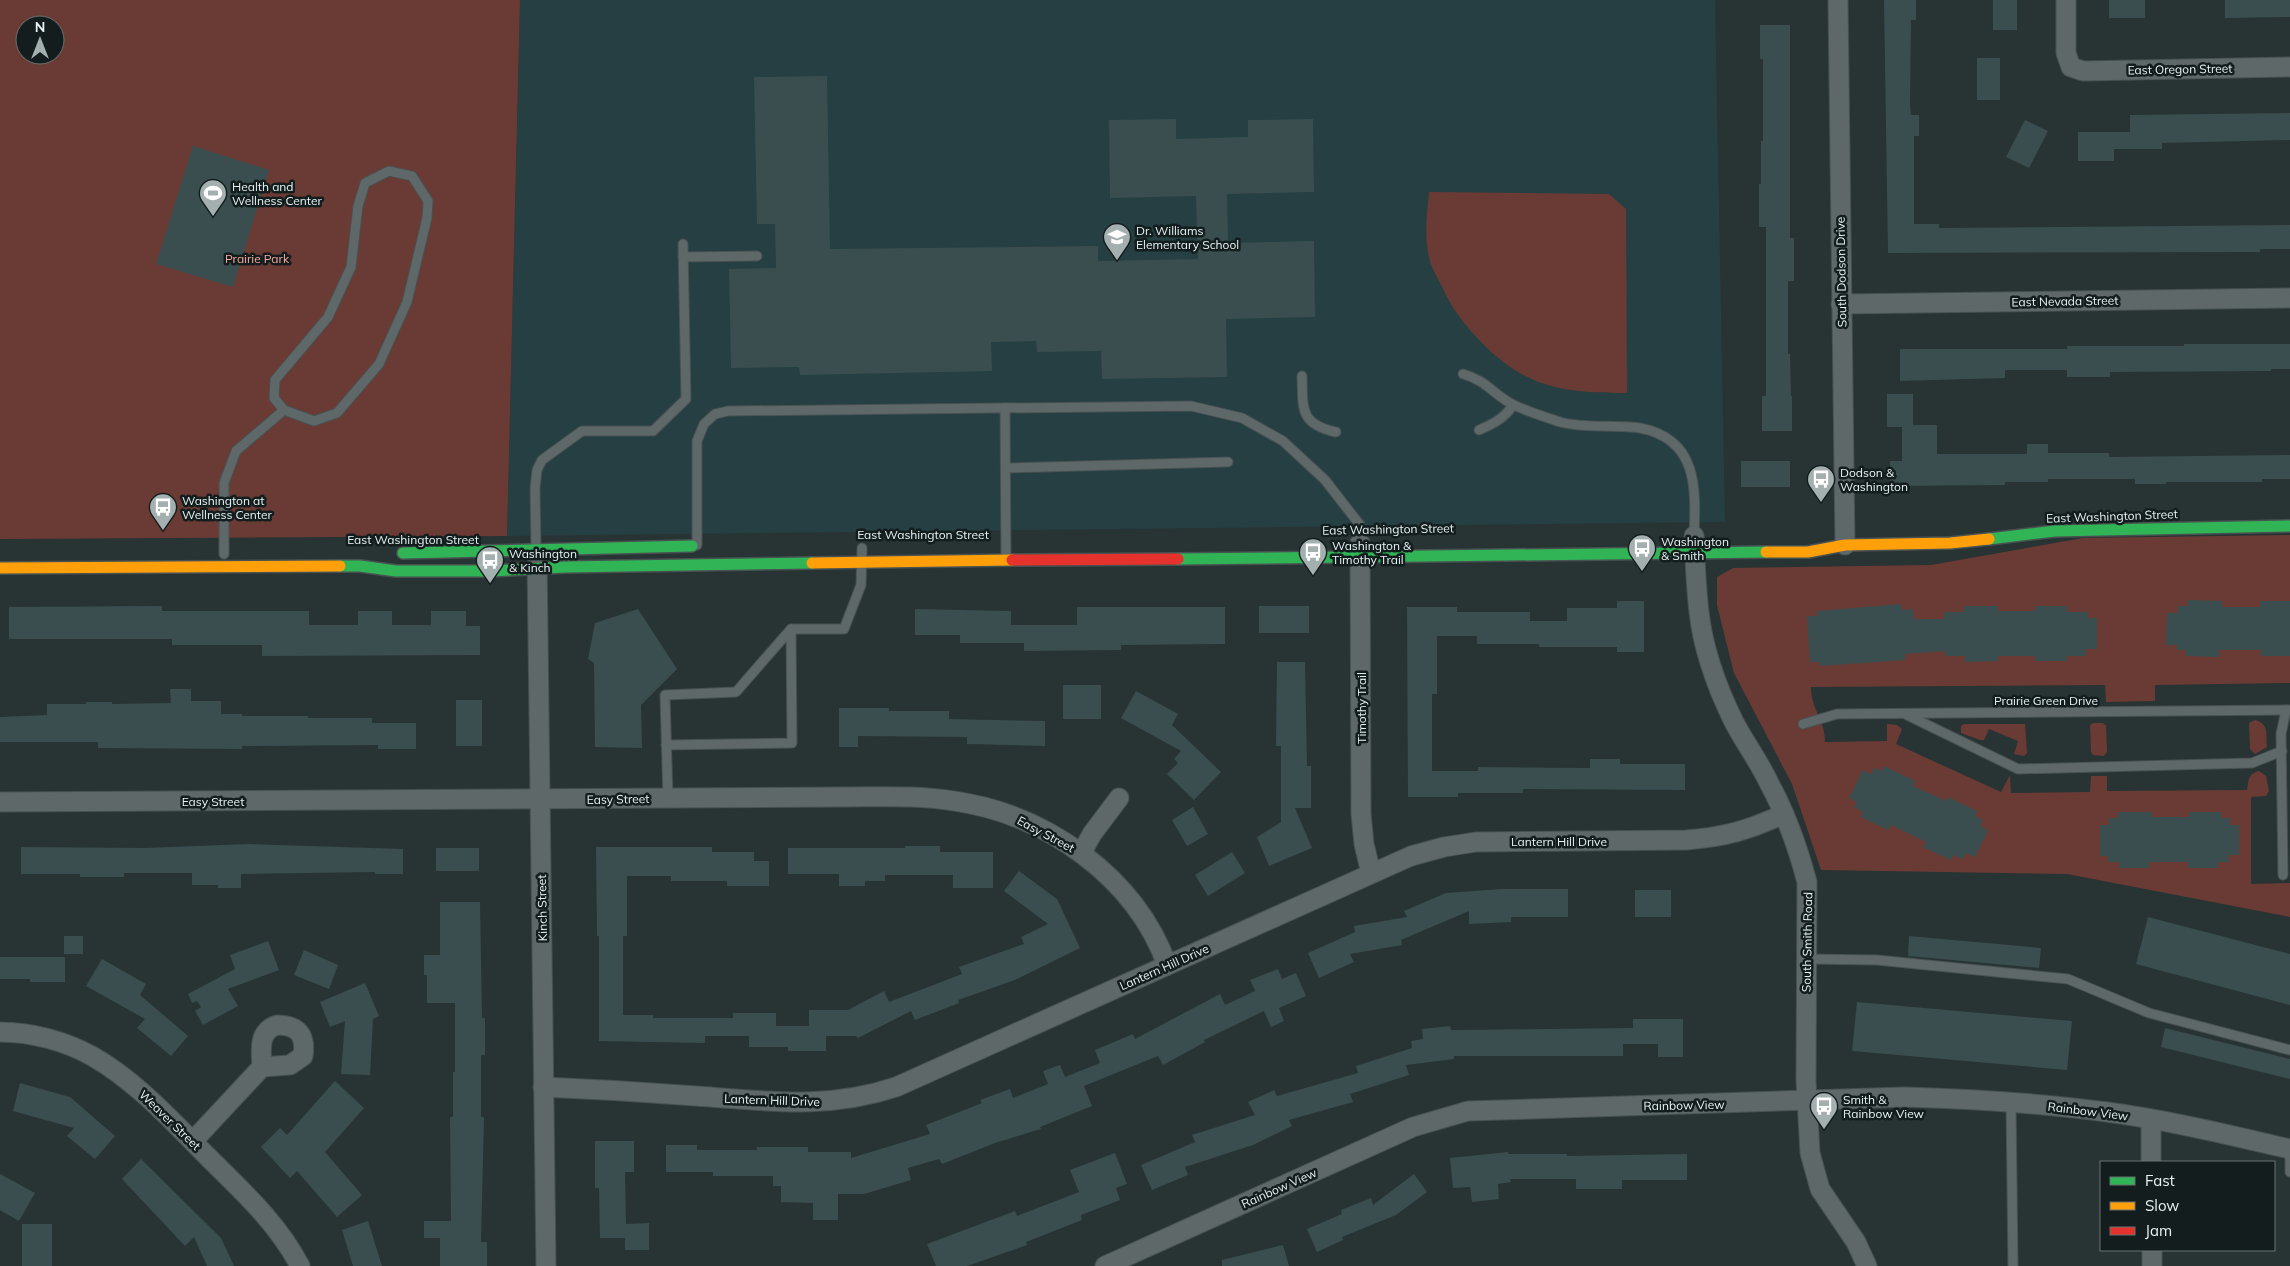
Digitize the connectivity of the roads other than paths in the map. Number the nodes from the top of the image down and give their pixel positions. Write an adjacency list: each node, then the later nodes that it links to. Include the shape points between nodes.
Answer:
1 (1838, 0): 8 (street, South Dodson Drive)
2 (2066, 0): 3 (street, East Oregon Street, via 2066,53 2071,67 2083,71)
3 (2290, 67)
4 (683, 244): 6 (lane)
5 (757, 256): 6 (lane)
6 (683, 257): 27 (lane, via 686,399 653,431 582,431 542,460 535,488)
7 (2290, 298): 8 (street, East Nevada Street)
8 (1841, 304): 21 (street, South Dodson Drive)
9 (1463, 374): 11 (lane, via 1478,378)
10 (1302, 376): 15 (lane, via 1303,406 1307,417 1318,428)
11 (1513, 405): 14 (lane, via 1507,414); 20 (lane, via 1562,422 1640,428 1668,437 1687,458 1692,476)
12 (1005, 408): 17 (lane); 22 (lane, via 728,411 716,414 704,424 696,441); 23 (lane, via 1191,406 1242,418 1283,441 1324,480 1360,525)
13 (284, 410): 13 (lane, via 314,421 337,414 380,364 407,302 427,218 428,201 412,176 389,171 364,183 351,267 328,317 275,380 274,398); 26 (lane, via 236,451 224,483)
14 (1479, 430)
15 (1336, 432)
16 (1228, 462): 17 (lane)
17 (1006, 468): 28 (lane)
18 (2290, 526): 21 (main road, East Washington Street, via 2055,531 1950,543)
19 (1821, 538): 21 (main road, East Washington Street)
20 (1694, 540): 21 (main road, East Washington Street, via 1808,552); 23 (main road, East Washington Street); 41 (street, South Smith Road, via 1699,613 1718,685 1734,722)
21 (1845, 545)
22 (702, 546): 27 (main road, East Washington Street)
23 (1360, 546): 28 (main road, East Washington Street); 43 (street, Timothy Trail, via 1361,814)
24 (862, 548): 29 (lane)
25 (394, 553): 27 (main road, East Washington Street)
26 (224, 554)
27 (537, 559): 29 (main road, East Washington Street); 30 (main road, East Washington Street, via 491,571 396,571 360,566); 37 (street, Kinch Street)
28 (1006, 560): 29 (main road, East Washington Street)
29 (861, 562): 31 (lane, via 861,585 844,629)
30 (0, 568)
31 (791, 629): 35 (lane, via 736,692 665,695); 35 (lane, via 792,743)
32 (2288, 710): 33 (lane, Prairie Green Drive); 36 (lane, via 2281,734)
33 (1904, 714): 34 (lane, Prairie Green Drive, via 1837,714); 36 (lane, via 2018,769 2252,763)
34 (1803, 724)
35 (666, 745): 39 (lane)
36 (2282, 751): 44 (lane)
37 (541, 798): 39 (street, Easy Street); 40 (street, Easy Street); 50 (street, Kinch Street)
38 (1118, 798): 42 (street)
39 (668, 799): 42 (street, Easy Street, via 909,797 956,801 997,810 1026,821)
40 (0, 802)
41 (1784, 814): 43 (street, Lantern Hill Drive, via 1743,832 1719,838 1476,842 1444,846); 45 (street, South Smith Road, via 1807,882)
42 (1082, 852): 46 (street, Easy Street, via 1130,899 1147,922)
43 (1371, 873): 46 (street, Lantern Hill Drive)
44 (2283, 875)
45 (1806, 960): 48 (lane, via 1877,960 2068,978 2149,1013); 51 (street, South Smith Road)
46 (1167, 965): 50 (street, Lantern Hill Drive, via 896,1087 868,1096 836,1102 793,1103)
47 (0, 1032): 54 (street, Weaver Street, via 37,1036 90,1055 117,1071)
48 (2290, 1050)
49 (262, 1067): 54 (street)
50 (544, 1087): 60 (street, Kinch Street)
51 (1807, 1102): 52 (street, Rainbow View, via 1904,1097); 61 (street, Rainbow View, via 1492,1109 1458,1113 1413,1127); 62 (street, South Smith Road, via 1810,1153 1820,1189 1856,1242)
52 (2011, 1103): 53 (street, Rainbow View); 63 (lane)
53 (2151, 1119): 55 (street, Rainbow View); 56 (street)
54 (193, 1141): 59 (street, Weaver Street, via 266,1216 289,1245)
55 (2290, 1149): 57 (lane)
56 (2151, 1161)
57 (2290, 1172)
58 (2152, 1251): 64 (street)
59 (300, 1266)
60 (546, 1266)
61 (1105, 1266)
62 (1867, 1266)
63 (2012, 1266)
64 (2152, 1266)

